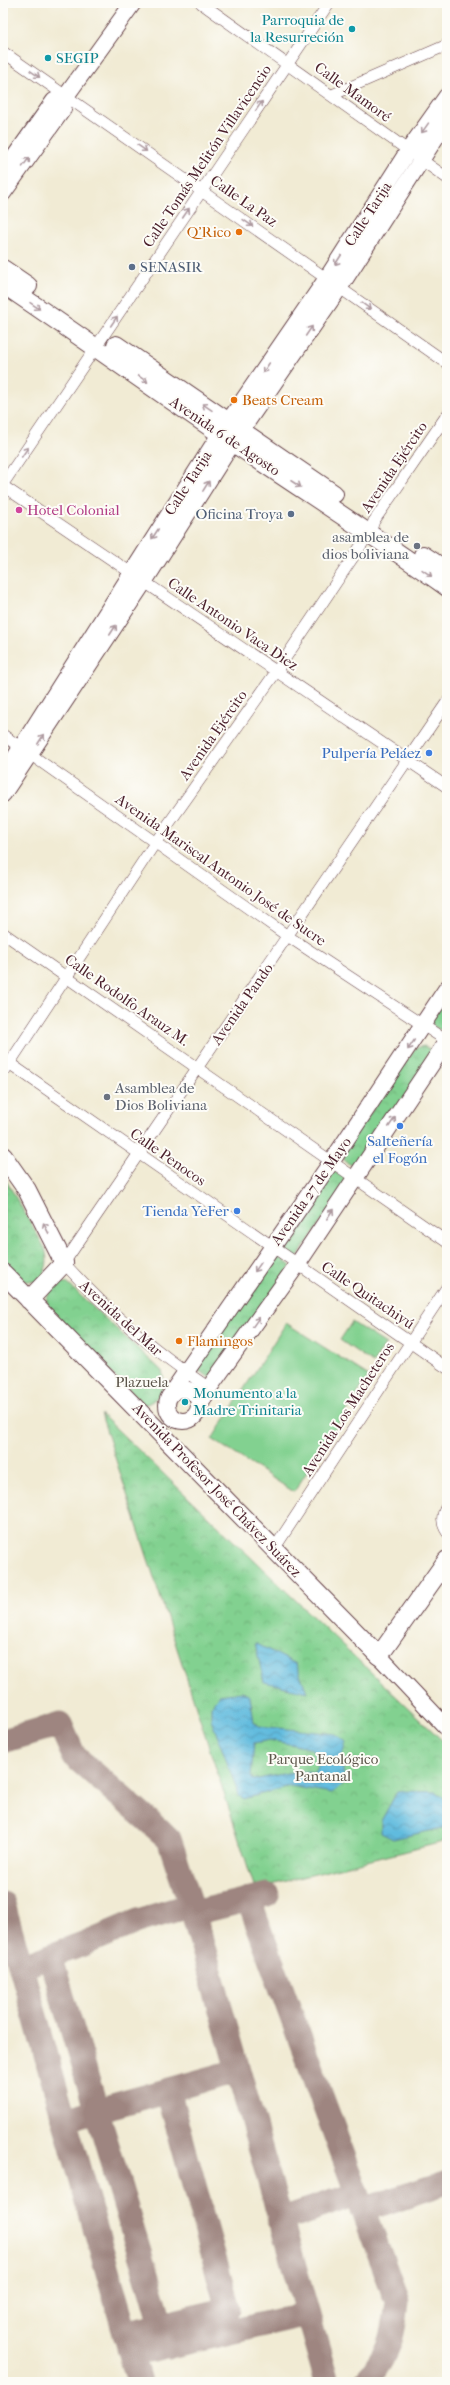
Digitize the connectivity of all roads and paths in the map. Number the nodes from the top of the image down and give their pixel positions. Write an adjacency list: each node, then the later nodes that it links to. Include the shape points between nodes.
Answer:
1 (133, 3): 8 (street)
2 (201, 3): 6 (street, Calle Mamoré)
3 (329, 3): 6 (street, Calle Tomás Melitón Villavicencio)
4 (447, 45): 7 (street)
5 (3, 52): 8 (street, Calle La Paz, one-way to 8)
6 (288, 63): 7 (street, Calle Mamoré); 15 (street, Calle Tomás Melitón Villavicencio, one-way to 6)
7 (332, 95): 11 (street, Calle Mamoré)
8 (66, 96): 13 (street, via 54,101); 15 (street, Calle La Paz, one-way to 15); 16 (street, one-way to 8, via 63,109)
9 (447, 96): 11 (street, Calle Tarija, one-way to 11)
10 (447, 120): 12 (street, Calle Tarija)
11 (408, 151): 12 (street, Calle Mamoré); 18 (street, Calle Tarija, one-way to 18)
12 (422, 160): 14 (street, Calle Mamoré); 18 (street, Calle Tarija)
13 (3, 173)
14 (447, 178)
15 (202, 190): 18 (street, Calle La Paz, one-way to 18); 20 (street, Calle Tomás Melitón Villavicencio, one-way to 15)
16 (3, 193)
17 (3, 270): 20 (main road, Avenida 6 de Agosto)
18 (333, 282): 21 (street, Calle La Paz, one-way to 21); 23 (street, Calle Tarija)
19 (3, 284): 20 (main road, Avenida 6 de Agosto, one-way to 20)
20 (100, 342): 23 (main road, Avenida 6 de Agosto); 24 (street, Calle Tomás Melitón Villavicencio, one-way to 20)
21 (447, 364)
22 (447, 415): 25 (street, Avenida Ejército)
23 (231, 432): 25 (main road, Avenida 6 de Agosto); 27 (street, Calle Tarija, one-way to 27); 28 (street, Calle Tarija, one-way to 23)
24 (3, 485): 27 (street, Calle Antonio Vaca Diez)
25 (372, 527): 26 (main road, Avenida 6 de Agosto); 29 (main road, Avenida 6 de Agosto, one-way to 29); 30 (street, Avenida Ejército)
26 (447, 571)
27 (130, 573): 28 (street, Calle Antonio Vaca Diez); 33 (street, Calle Tarija)
28 (144, 582): 30 (street, Calle Antonio Vaca Diez); 33 (street, Calle Tarija, one-way to 28)
29 (447, 587)
30 (276, 672): 34 (street, Calle Antonio Vaca Diez); 38 (street, Avenida Ejército)
31 (447, 702): 34 (street, Avenida Pando)
32 (3, 735): 33 (street, Avenida Mariscal Antonio José de Sucre)
33 (26, 752): 35 (street, Calle Tarija); 37 (street, Calle Tarija); 38 (street, Avenida Mariscal Antonio José de Sucre)
34 (408, 761): 36 (street, Calle Antonio Vaca Diez); 40 (street, Avenida Pando)
35 (3, 776)
36 (447, 787)
37 (3, 794)
38 (154, 843): 40 (street, Avenida Mariscal Antonio José de Sucre); 41 (street, Avenida Ejército)
39 (3, 933): 41 (street, Calle Rodolfo Arauz M.)
40 (289, 937): 43 (street, Avenida Mariscal Antonio José de Sucre); 45 (street, Avenida Pando)
41 (66, 976): 45 (street, Calle Rodolfo Arauz M.); 46 (street, Avenida Ejército)
42 (447, 988): 43 (street, Avenida 27 de Mayo)
43 (424, 1025): 44 (street, Avenida Mariscal Antonio José de Sucre); 49 (street, Avenida 27 de Mayo, one-way to 49)
44 (447, 1041): 50 (street, Avenida 27 de Mayo, one-way to 44)
45 (197, 1067): 47 (street, Avenida Pando); 49 (street, Calle Rodolfo Arauz M.)
46 (6, 1068): 47 (street, Calle Penocos)
47 (138, 1155): 52 (street, Calle Penocos); 53 (street, Avenida Pando)
48 (3, 1156): 53 (main road, Avenida del Mar, one-way to 48, via 27,1190)
49 (332, 1162): 50 (street, Calle Rodolfo Arauz M.); 52 (street, Avenida 27 de Mayo)
50 (354, 1178): 51 (street, Calle Rodolfo Arauz M.); 54 (street, Avenida 27 de Mayo, one-way to 50)
51 (447, 1242)
52 (272, 1246): 54 (street, Calle Quitachiyú); 60 (street, Avenida 27 de Mayo, one-way to 60)
53 (64, 1263): 57 (main road, Avenida Pando); 60 (street, Avenida del Mar, via 96,1299)
54 (297, 1265): 58 (street, Calle Quitachiyú); 61 (street, Avenida 27 de Mayo, one-way to 54)
55 (3, 1274): 57 (main road, Avenida Profesor José Chávez Suárez)
56 (447, 1287): 58 (street, Avenida Los Macheteros)
57 (29, 1300): 65 (main road, Avenida Profesor José Chávez Suárez)
58 (410, 1342): 59 (street, Calle Quitachiyú); 68 (street, Avenida Los Macheteros)
59 (447, 1368)
60 (185, 1372): 61 (street, Avenida del Mar); 62 (street, Avenida 27 de Mayo)
61 (209, 1388): 63 (street, Avenida 27 de Mayo)
62 (172, 1392): 63 (street, via 183,1388 194,1392); 64 (street, via 166,1406)
63 (199, 1408): 64 (street, via 190,1420)
64 (174, 1419): 65 (street)
65 (161, 1432): 68 (main road, Avenida Profesor José Chávez Suárez)
66 (447, 1506): 67 (street, via 442,1513 442,1525)
67 (447, 1532)
68 (274, 1549): 70 (main road, Avenida Profesor José Chávez Suárez)
69 (447, 1560): 70 (main road)
70 (379, 1656): 71 (street)
71 (447, 1728)

